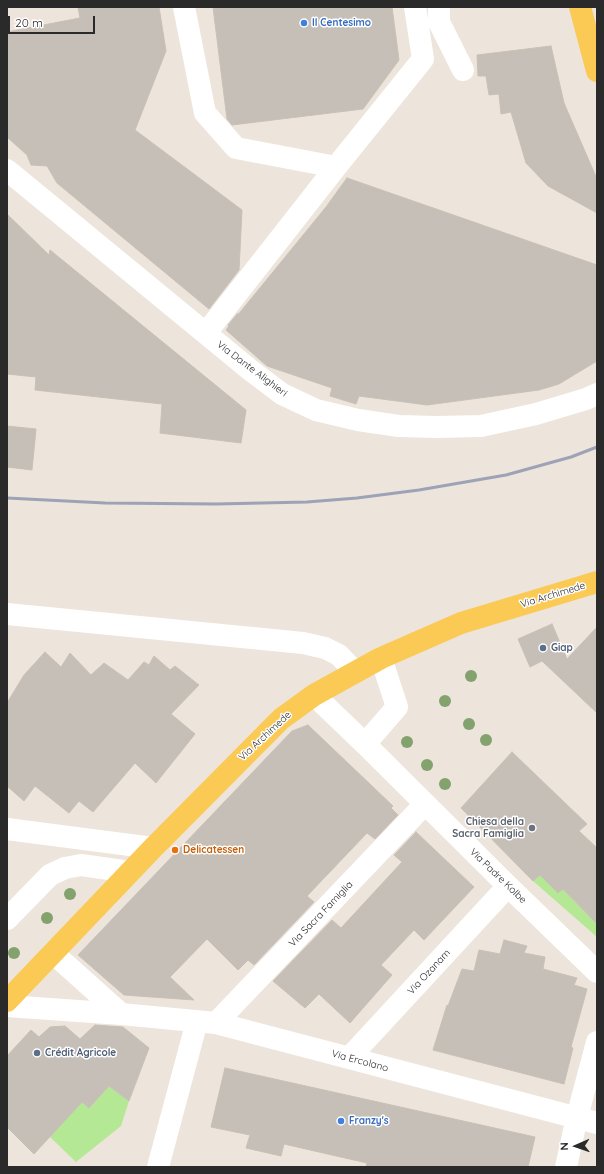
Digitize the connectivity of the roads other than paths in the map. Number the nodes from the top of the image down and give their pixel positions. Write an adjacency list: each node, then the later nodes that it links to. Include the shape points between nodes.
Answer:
1 (184, 7): 7 (street, via 205,113 236,148)
2 (415, 7): 7 (street, via 423,59)
3 (439, 7): 5 (street, via 439,22)
4 (580, 7): 6 (main road)
5 (463, 70)
6 (597, 71)
7 (336, 167): 9 (street)
8 (7, 170): 9 (street, Via Dante Alighieri)
9 (206, 333): 10 (street, Via Dante Alighieri, via 282,394 316,410 358,420 399,426 481,426 536,414)
10 (593, 394)
11 (597, 582): 13 (main road, Via Archimede, via 461,624)
12 (7, 614): 14 (street, via 303,643 325,648 339,655)
13 (381, 658): 14 (main road, Via Archimede); 16 (street, via 397,707)
14 (355, 672): 15 (main road, Via Archimede)
15 (314, 695): 16 (street, Via Padre Kolbe); 19 (main road, Via Archimede, via 281,719)
16 (365, 744): 17 (street, Via Padre Kolbe)
17 (425, 804): 21 (street, Via Padre Kolbe); 28 (street, Via Sacra Famiglia)
18 (7, 829): 19 (street)
19 (153, 848): 20 (main road, Via Archimede)
20 (130, 872): 22 (street, via 81,865 65,868 50,875); 23 (main road, Via Archimede)
21 (508, 886): 24 (street, Via Padre Kolbe); 30 (street, Via Ozanam)
22 (7, 919)
23 (53, 953): 25 (main road, Via Archimede); 27 (street)
24 (597, 972)
25 (7, 1001)
26 (7, 1006): 27 (street, Via Ercolano)
27 (120, 1014): 28 (street, Via Ercolano)
28 (206, 1022): 30 (street, Via Ercolano); 32 (street)
29 (597, 1042): 31 (street)
30 (349, 1058): 31 (street, Via Ercolano)
31 (587, 1120): 33 (street)
32 (158, 1167)
33 (566, 1167)

